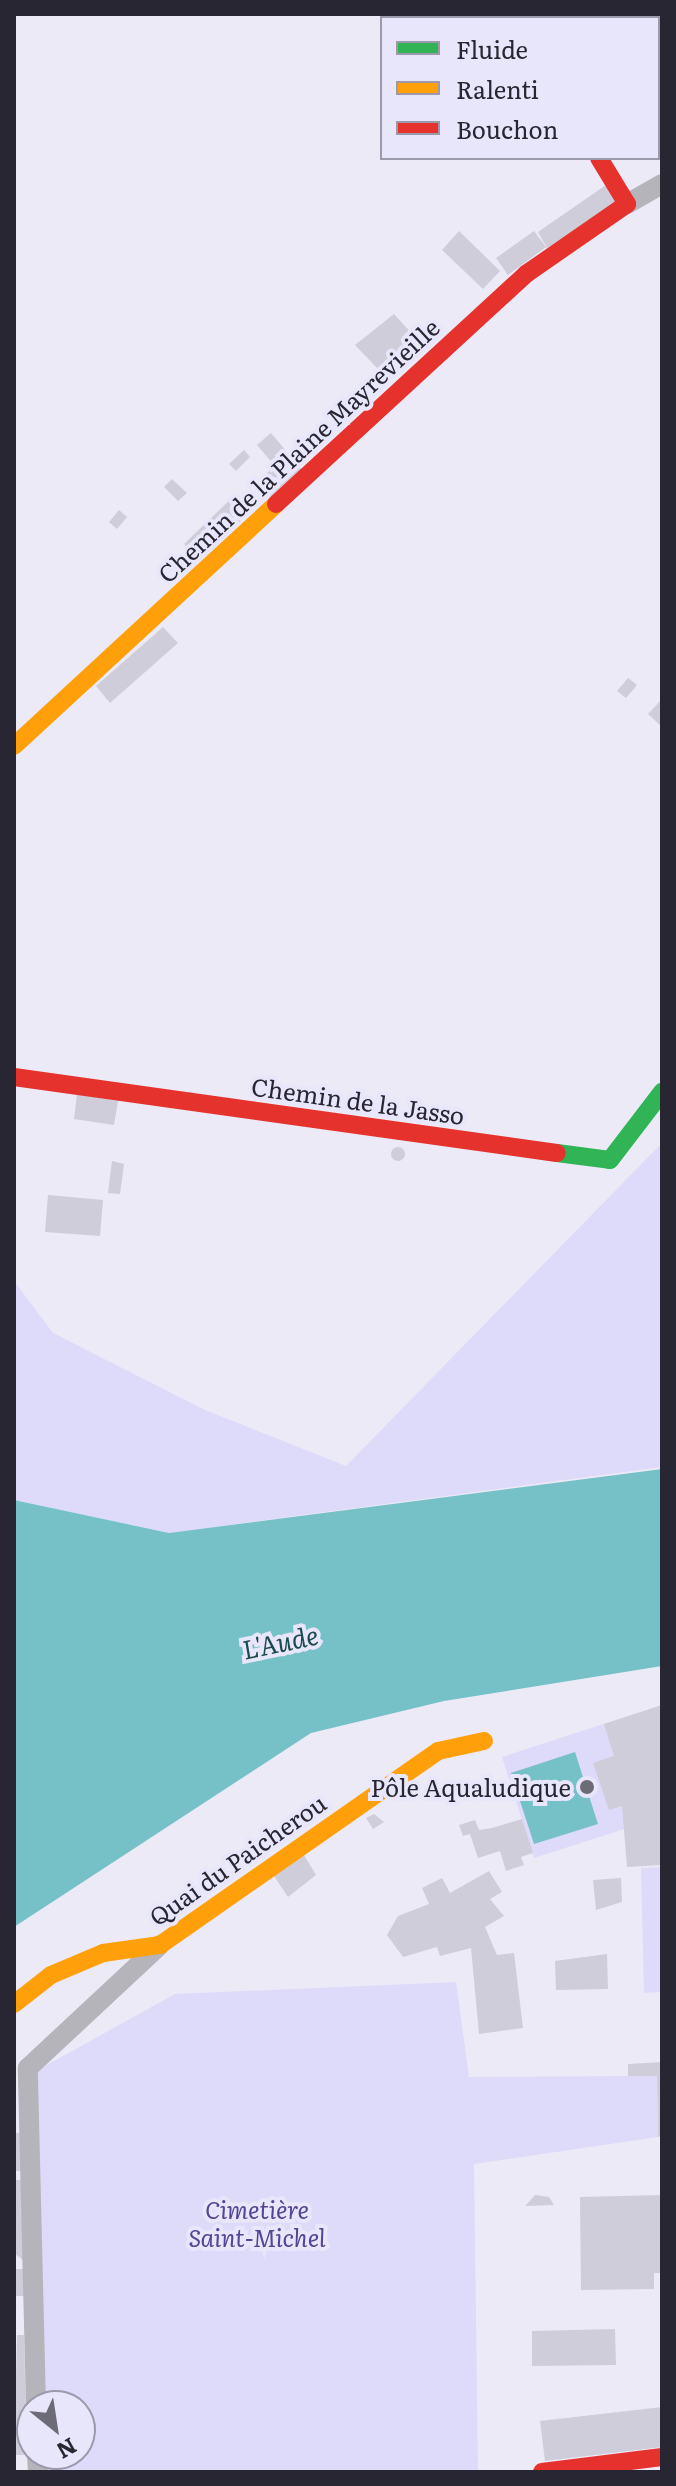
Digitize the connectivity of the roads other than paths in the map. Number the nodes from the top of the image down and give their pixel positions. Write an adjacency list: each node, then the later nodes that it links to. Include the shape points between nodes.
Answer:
1 (600, 160): 3 (street)
2 (662, 184): 3 (street, Chemin de la Plaine Mayrevieille)
3 (627, 204): 4 (street, Chemin de la Plaine Mayrevieille, via 526,274)
4 (14, 746)
5 (14, 1077): 6 (street, Chemin de la Jasso, via 610,1160)
6 (662, 1092)
7 (484, 1741): 8 (street, Quai du Paicherou, via 438,1751)
8 (160, 1945): 9 (street, Quai du Paicherou, via 103,1953 51,1975); 10 (street, via 28,2068)
9 (14, 2004)
10 (36, 2390)
11 (662, 2457): 12 (street)
12 (542, 2472)

